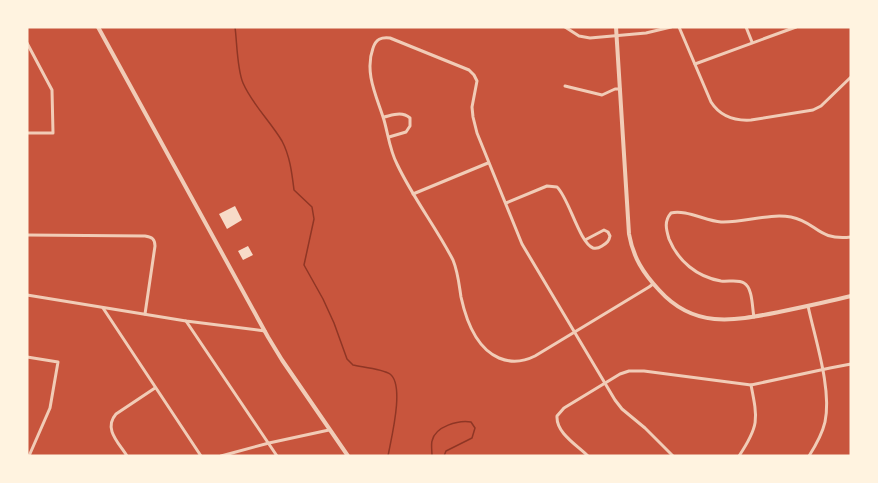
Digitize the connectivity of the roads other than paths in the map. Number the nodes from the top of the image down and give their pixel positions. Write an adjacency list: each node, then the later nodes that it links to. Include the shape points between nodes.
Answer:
1 (98, 27): 32 (street)
2 (565, 27): 8 (street, via 585,38)
3 (616, 27): 8 (street)
4 (671, 27): 8 (street)
5 (679, 27): 11 (street)
6 (746, 27): 9 (street)
7 (796, 27): 9 (street)
8 (617, 36): 14 (street)
9 (752, 42): 11 (street)
10 (27, 43): 16 (street, via 51,86 53,133)
11 (695, 64): 12 (street, via 714,107 741,120 813,110)
12 (851, 76)
13 (565, 86): 14 (street, via 602,95)
14 (620, 89): 24 (street, via 629,234 632,250)
15 (383, 117): 17 (street); 17 (street, via 405,114 410,118 406,132); 18 (street, via 372,84 370,61 376,42 387,37 474,75 477,84 473,117)
16 (27, 133)
17 (389, 137): 19 (street, via 396,162)
18 (488, 163): 19 (street); 20 (street)
19 (413, 194): 33 (street, via 453,260 467,316 487,351 503,360 520,361)
20 (506, 203): 23 (street, via 547,186 557,187); 33 (street, via 522,244)
21 (27, 235): 29 (street, via 152,238 155,246)
22 (851, 237): 30 (street, via 827,236 790,217 721,222 671,213 666,228 679,256 707,277 745,284 750,290)
23 (585, 240): 23 (street, via 598,248 610,236 604,230)
24 (653, 284): 30 (street, via 674,304 697,315 720,320); 33 (street)
25 (27, 295): 28 (street)
26 (851, 296): 27 (street)
27 (808, 306): 30 (street); 36 (street)
28 (103, 308): 29 (street); 39 (street)
29 (145, 314): 31 (street)
30 (754, 317)
31 (186, 321): 32 (street); 41 (street)
32 (265, 331): 40 (street)
33 (574, 331): 37 (street)
34 (27, 357): 42 (street, via 58,362 50,408)
35 (851, 364): 36 (street)
36 (822, 369): 38 (street); 51 (street, via 827,400 825,421)
37 (605, 383): 38 (street, via 624,372 638,371); 48 (street, via 557,416 560,430); 49 (street, via 619,405)
38 (751, 385): 50 (street, via 755,426)
39 (155, 388): 43 (street, via 111,420 110,429); 44 (street)
40 (329, 430): 41 (street); 47 (street)
41 (269, 444): 45 (street); 46 (street)
42 (29, 456)
43 (128, 456)
44 (201, 456)
45 (221, 456)
46 (277, 456)
47 (348, 456)
48 (588, 456)
49 (673, 456)
50 (739, 456)
51 (809, 456)

